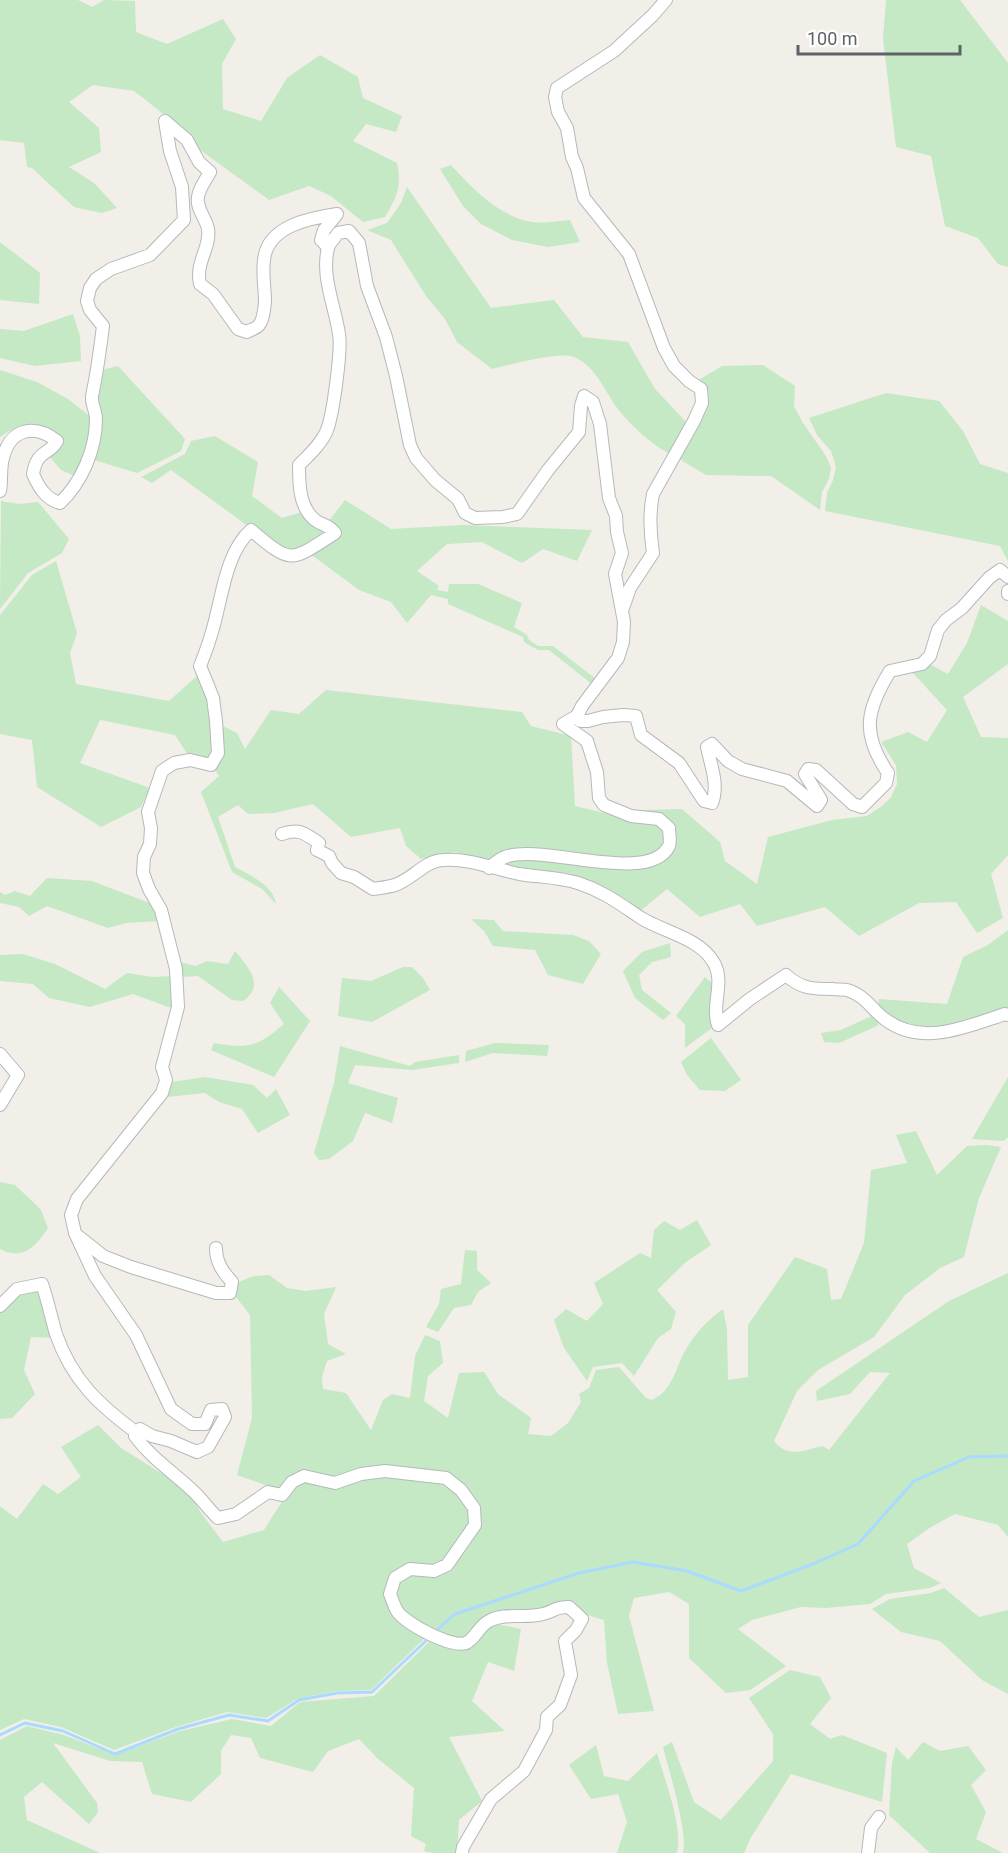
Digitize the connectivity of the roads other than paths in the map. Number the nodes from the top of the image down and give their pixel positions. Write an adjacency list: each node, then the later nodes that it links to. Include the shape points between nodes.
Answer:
1 (666, 0): 5 (street, via 614,51 557,88 555,97 584,198 629,254 674,366 701,389 702,403 694,422 654,494 650,532 653,553)
2 (328, 247): 3 (street, via 321,240 337,214 298,223 269,242 264,258 264,312 259,325 247,332 238,329 213,294 200,284 198,274 208,243 208,228 198,197 210,172 199,162 187,140 165,121 182,187 184,220 150,255 111,269 90,288 90,310 103,326 92,398 95,440 88,458 68,495 60,503 50,500 33,474 38,458 57,441 38,429 26,431 9,444 3,457); 5 (street, via 338,233 349,231 359,243 367,286 396,376 410,445 416,458 458,499 465,513 475,518 517,514 579,432 584,396 593,402 622,553 615,574); 12 (street, via 327,274 340,336 336,386 327,430 299,465 299,487 305,507 335,533 297,556 285,556 251,530 230,561 200,666 213,698 218,753 211,765 190,760 174,763 162,771 148,812 151,836 143,873 161,910 176,969 178,1007 162,1067 166,1080 162,1093 77,1199 71,1215)
3 (0, 492)
4 (1008, 577): 6 (street, via 1000,570 946,620 938,630 930,656 922,664 890,671 871,707 869,726 879,761 888,773 886,783 862,807 853,804 816,770 808,769 806,774 821,800 817,806 787,782 728,761 712,744 707,747 715,776 715,796 712,803 704,801 679,763 641,735 636,717 580,721)
5 (622, 608): 6 (street, via 623,642 618,658)
6 (578, 716): 8 (street, via 563,724 586,741 604,805 631,816 659,819 669,828 670,844 662,856 636,864 518,855 503,857)
7 (282, 834): 8 (street, via 303,832 318,843 317,850 329,856 341,873 373,889 395,885 430,863 443,860)
8 (489, 868): 9 (street, via 576,882 621,902 641,918 687,940 713,962 718,976 718,1025 786,975 796,984 811,988 846,990 867,1000 887,1021 908,1029 936,1034 952,1032)
9 (1008, 1015)
10 (0, 1054): 11 (street, via 18,1075)
11 (0, 1105)
12 (75, 1233): 13 (street, via 103,1256 131,1267 216,1293 230,1293 232,1282 216,1258); 15 (street, via 95,1276 136,1335 171,1409 192,1424 205,1424 211,1410 222,1410 225,1417 208,1447 197,1452 140,1429)
13 (216, 1248)
14 (0, 1306): 15 (street, via 17,1289 42,1284 56,1334 78,1379 102,1407)
15 (137, 1433): 17 (street, via 135,1437 147,1453 218,1518 236,1514 268,1492 282,1495 292,1482 304,1476 335,1483 385,1471 446,1478 474,1508 475,1526 447,1565 434,1571 410,1569 395,1578 390,1594 398,1612 447,1642 465,1643 479,1627 508,1615 545,1614 556,1607 569,1607 582,1619 565,1641 571,1675 560,1705 548,1717 546,1730 524,1771 490,1799)
16 (879, 1817): 18 (street, via 871,1828)
17 (462, 1853)
18 (868, 1853)

